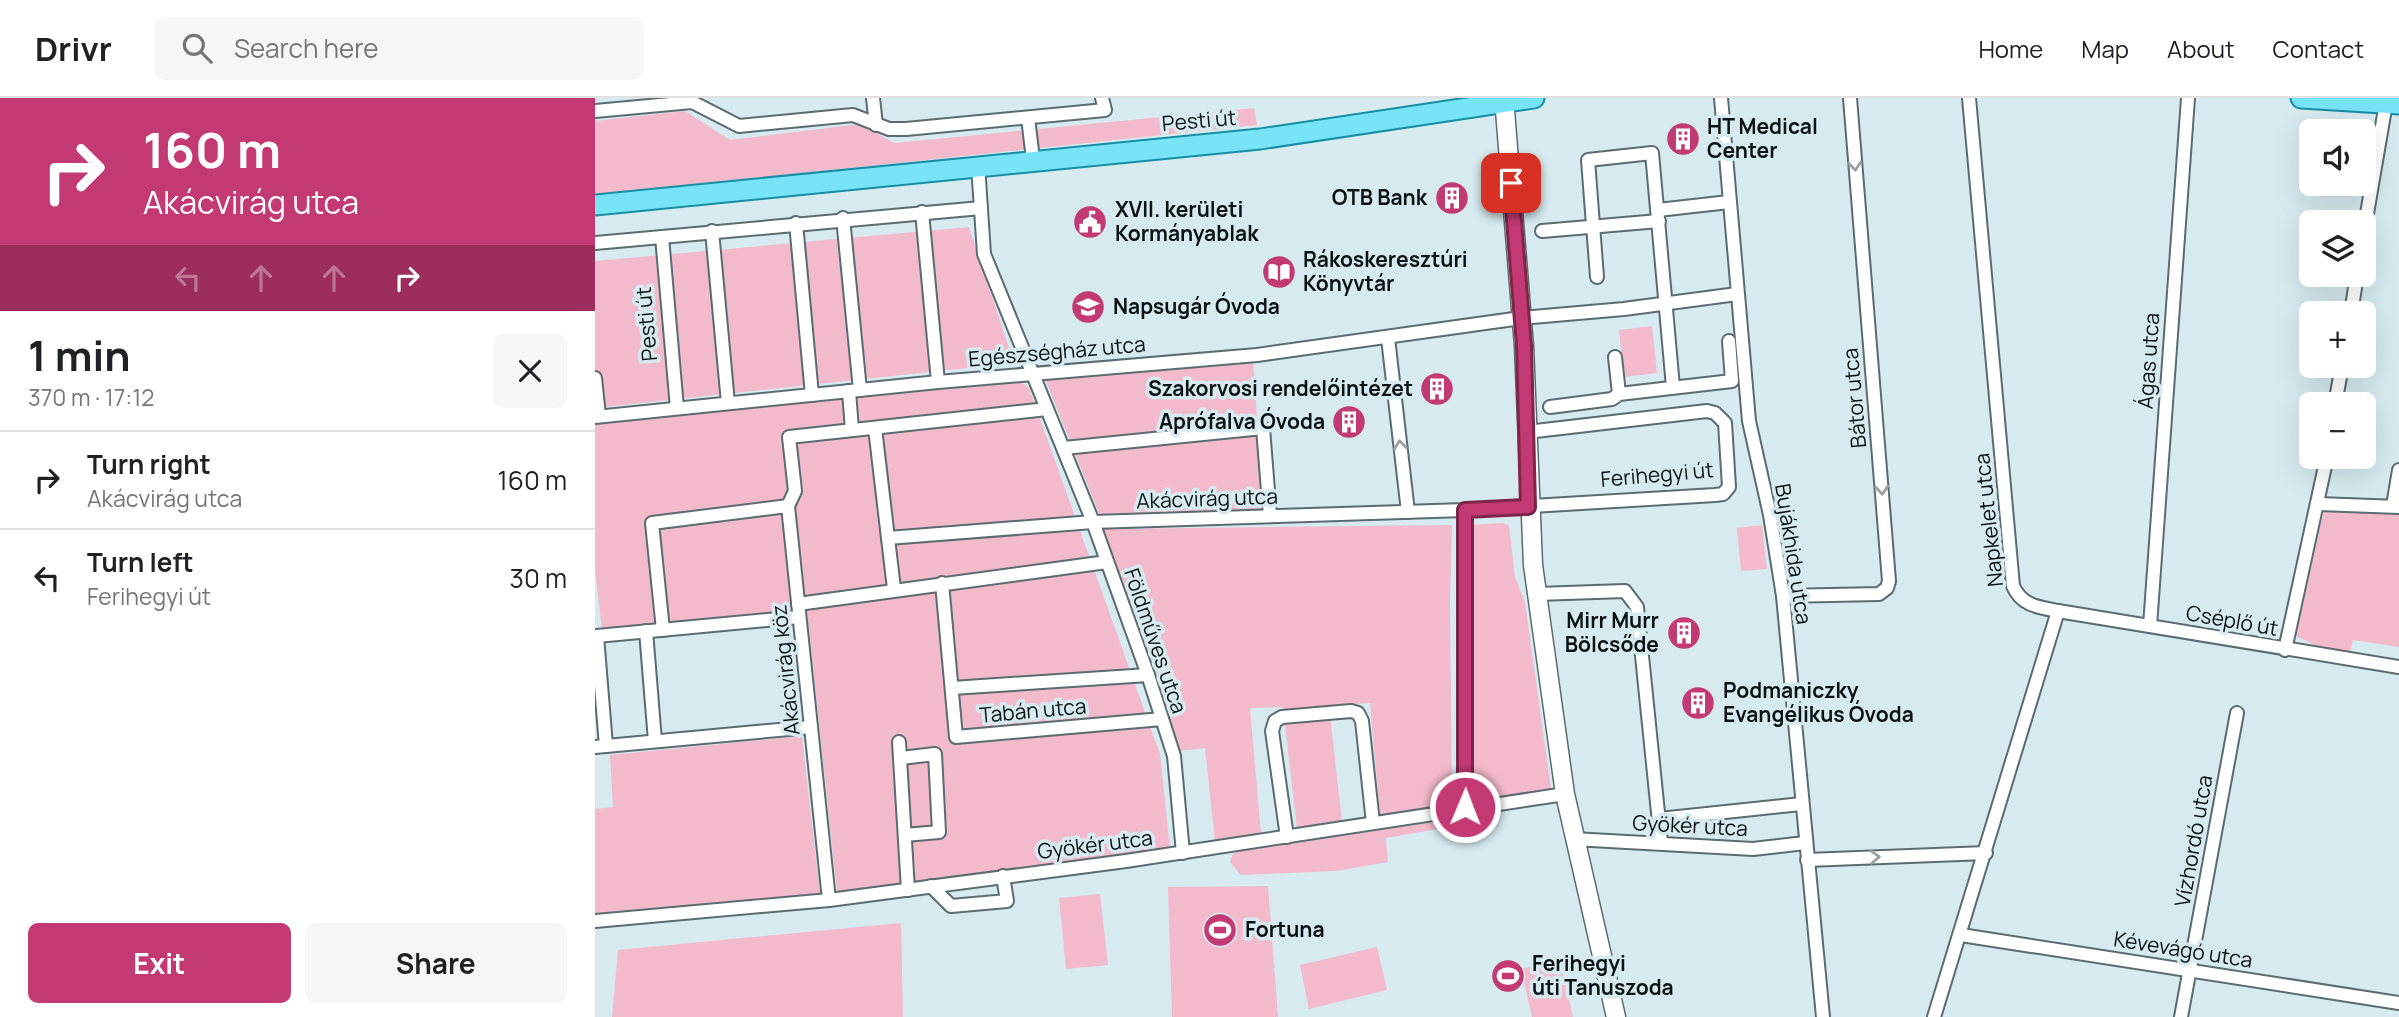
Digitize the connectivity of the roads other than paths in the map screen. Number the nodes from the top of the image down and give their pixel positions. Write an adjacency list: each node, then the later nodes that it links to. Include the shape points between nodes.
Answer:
1 (873, 98): 13 (street)
2 (1534, 98): 8 (main road, Pesti út)
3 (1721, 98): 16 (street, Bujákhida utca)
4 (1850, 98): 67 (street, Bátor utca, one-way to 67, via 1889,581 1879,594)
5 (1969, 98): 69 (street, Napkelet utca, via 2013,586 2028,604)
6 (2187, 98): 70 (street, Ágas utca)
7 (2301, 98): 9 (main road)
8 (1504, 100): 14 (main road, Pesti út, via 1260,139); 32 (main road)
9 (2392, 103): 19 (street)
10 (1104, 104): 12 (street)
11 (595, 111): 13 (street, via 692,102 739,126 853,115)
12 (1028, 118): 13 (street, via 906,129); 14 (street)
13 (876, 125)
14 (1033, 159): 15 (main road, Pesti út)
15 (978, 165): 17 (main road, Pesti út); 18 (street, Földműves utca)
16 (1730, 202): 21 (street); 30 (street, Bujákhida utca)
17 (595, 205)
18 (981, 208): 20 (street); 36 (street, Földműves utca, via 984,254)
19 (2369, 210)
20 (922, 212): 22 (street); 38 (street)
21 (1658, 215): 24 (street); 24 (street, via 1652,153 1588,159); 31 (street)
22 (843, 219): 23 (street); 40 (street)
23 (796, 223): 25 (street); 42 (street)
24 (1593, 226): 26 (street); 29 (street)
25 (712, 231): 27 (street); 43 (street)
26 (1542, 231)
27 (662, 237): 28 (street); 45 (street, Pesti út)
28 (595, 243)
29 (1597, 277)
30 (1737, 294): 31 (street); 67 (street, Bujákhida utca, via 1749,421)
31 (1667, 304): 32 (street); 39 (street)
32 (1521, 317): 33 (street, Egészségház utca); 50 (main road)
33 (1388, 338): 36 (street, Egészségház utca, via 1257,355); 59 (street, one-way to 33)
34 (1729, 341): 39 (street, via 1733,381)
35 (1615, 357): 41 (street)
36 (1033, 373): 38 (street, Egészségház utca); 46 (street, Földműves utca)
37 (595, 379): 47 (street)
38 (938, 382): 40 (street, Egészségház utca)
39 (1673, 387): 41 (street)
40 (854, 391): 42 (street, Egészségház utca); 49 (street)
41 (1619, 394): 44 (street, via 1612,399)
42 (812, 395): 43 (street, Egészségház utca)
43 (728, 403): 45 (street, Egészségház utca)
44 (1550, 407)
45 (677, 408): 47 (street, Egészségház utca)
46 (1047, 409): 48 (street); 51 (street, Földműves utca)
47 (597, 416)
48 (876, 428): 49 (street); 62 (street)
49 (852, 430): 55 (street, Akácvirág köz, via 789,437 795,491)
50 (1527, 432): 57 (main road); 57 (street, Ferihegyi út, via 1707,411 1725,423 1730,480 1727,491 1715,495)
51 (1064, 448): 60 (street, via 1263,428); 61 (street, Földműves utca)
52 (2325, 469): 54 (street)
53 (2399, 470): 56 (street)
54 (2319, 504): 56 (street); 73 (street)
55 (788, 506): 68 (street, Akácvirág köz); 71 (street, via 652,523)
56 (2396, 506)
57 (1528, 507): 58 (street, Akácvirág utca); 66 (main road)
58 (1465, 510): 59 (street, Akácvirág utca); 86 (street)
59 (1408, 513): 60 (street, Akácvirág utca)
60 (1270, 516): 61 (street, Akácvirág utca)
61 (1093, 522): 62 (street, Akácvirág utca); 63 (street, Földműves utca)
62 (888, 538): 65 (street)
63 (1107, 562): 64 (street); 75 (street, Földműves utca)
64 (942, 583): 65 (street); 76 (street, Tabán utca)
65 (894, 589): 68 (street)
66 (1538, 594): 84 (main road); 87 (street, via 1625,591 1632,597 1637,607)
67 (1783, 596): 85 (street, Bujákhida utca)
68 (799, 611): 71 (street); 79 (street, Akácvirág köz)
69 (2058, 611): 70 (street, Cséplő út); 95 (street)
70 (2150, 626): 73 (street, Cséplő út)
71 (663, 630): 72 (street)
72 (646, 631): 80 (street); 82 (street, via 597,636)
73 (2285, 650): 74 (street, Cséplő út)
74 (2399, 667)
75 (1148, 675): 76 (street, Tabán utca); 78 (street, Földműves utca)
76 (952, 688): 78 (street, Tabán utca, via 956,737)
77 (2237, 713): 103 (street, Vízhordó utca)
78 (1162, 719): 94 (street, Földműves utca, via 1174,756)
79 (811, 727): 80 (street); 100 (street, Akácvirág köz)
80 (655, 741): 82 (street)
81 (899, 742): 83 (street)
82 (601, 747)
83 (901, 758): 89 (street); 89 (street, via 935,754 939,832)
84 (1565, 794): 86 (street, Gyökér utca); 91 (main road)
85 (1801, 804): 87 (street); 93 (street, Bujákhida utca)
86 (1465, 807): 88 (street, Gyökér utca)
87 (1659, 819): 92 (street)
88 (1373, 823): 90 (street, Gyökér utca); 90 (street, via 1358,713 1282,717 1275,721 1272,732)
89 (905, 835): 99 (street)
90 (1287, 837): 94 (street, Gyökér utca)
91 (1573, 839): 92 (street, Gyökér utca); 105 (main road)
92 (1661, 842): 93 (street, Gyökér utca, via 1753,849)
93 (1805, 843): 96 (street, Bujákhida utca)
94 (1183, 853): 97 (street, Gyökér utca)
95 (1986, 853): 96 (street, one-way to 95); 102 (street)
96 (1807, 860): 106 (street, Bujákhida utca)
97 (1003, 877): 98 (street, Gyökér utca); 98 (street, via 1007,901 951,906)
98 (931, 886): 99 (street, Gyökér utca)
99 (908, 890): 100 (street, Gyökér utca)
100 (829, 900): 101 (street, Gyökér utca)
101 (595, 921)
102 (1961, 935): 103 (street, Kévevágó utca); 107 (street)
103 (2189, 971): 104 (street, Kévevágó utca); 108 (street, Vízhordó utca)
104 (2399, 1003)
105 (1616, 1017)
106 (1823, 1017)
107 (1934, 1017)
108 (2181, 1017)

